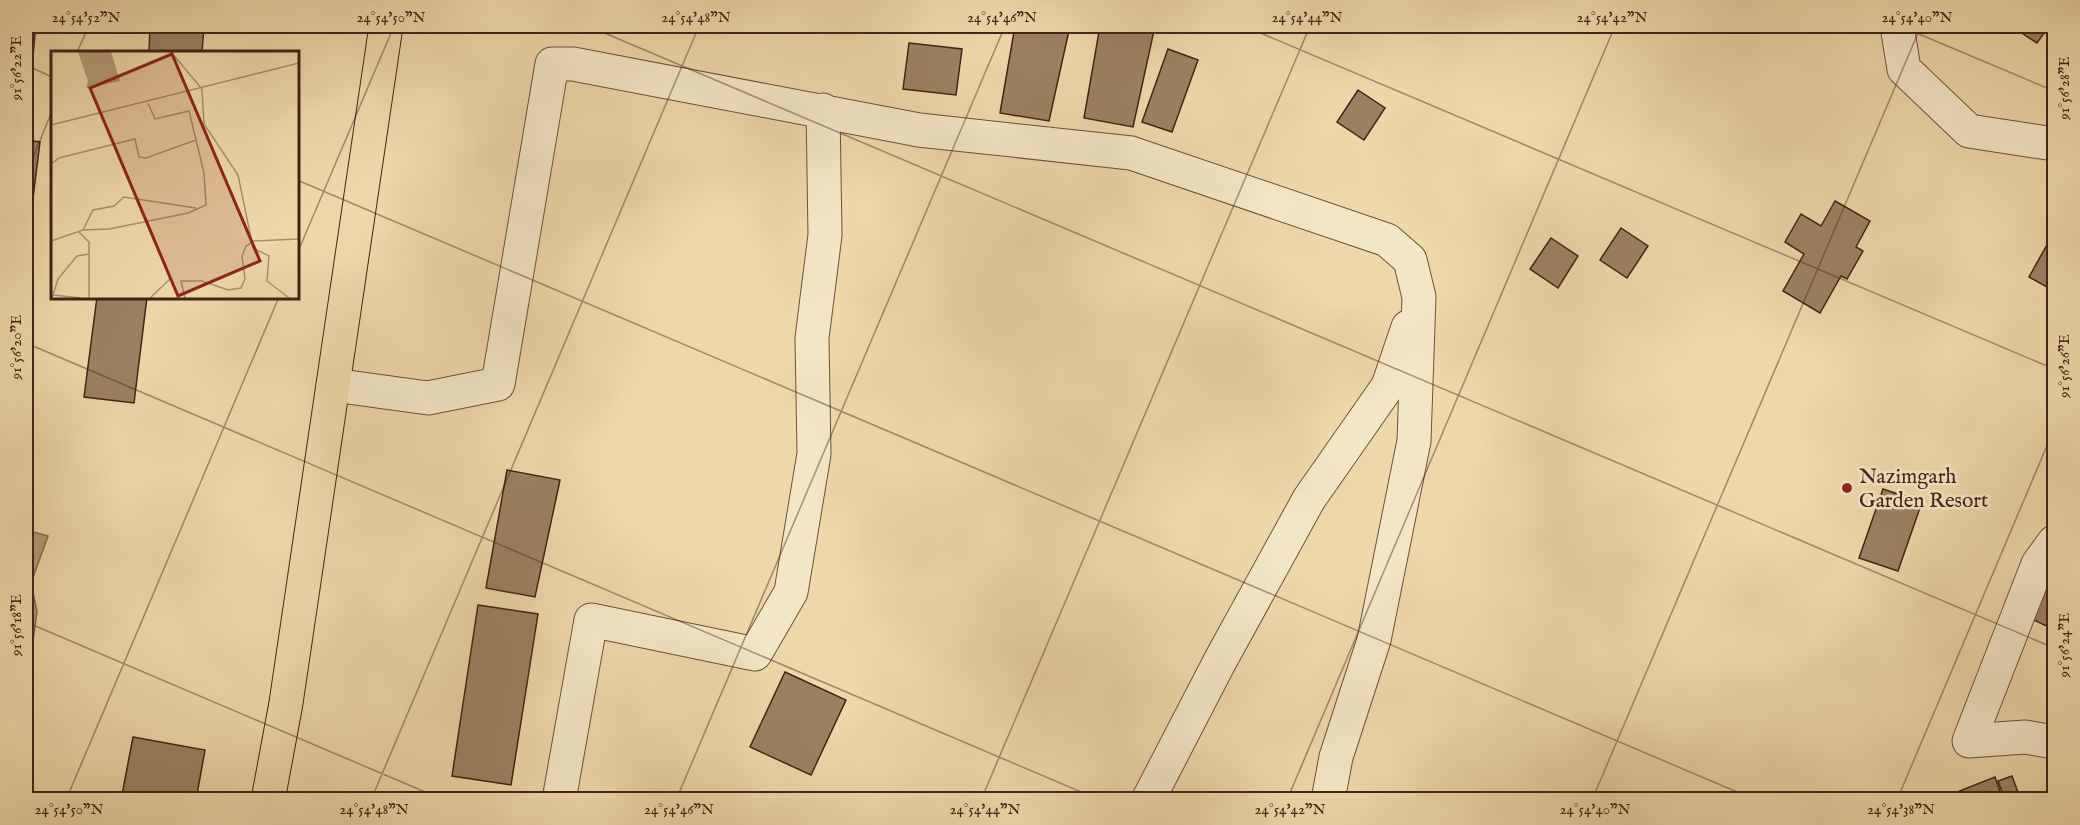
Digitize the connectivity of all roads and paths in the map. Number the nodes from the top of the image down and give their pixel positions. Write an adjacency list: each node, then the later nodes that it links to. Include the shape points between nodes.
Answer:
1 (386, 26): 6 (highway)
2 (1897, 26): 4 (street, via 1904,69 1970,131)
3 (823, 110): 5 (street, via 919,130 1131,153 1387,240 1410,261); 6 (street, via 573,64 552,64 498,384 428,398); 10 (street, via 825,235 812,338 814,454 791,592 756,654 591,620)
4 (2055, 144)
5 (1419, 297): 11 (street, via 1388,386 1309,499); 12 (street, via 1414,441 1374,640 1336,757)
6 (333, 385): 9 (highway)
7 (2055, 542): 8 (street, via 2038,564 1969,741 2025,737)
8 (2055, 742)
9 (268, 800)
10 (559, 800)
11 (1148, 800)
12 (1328, 800)

